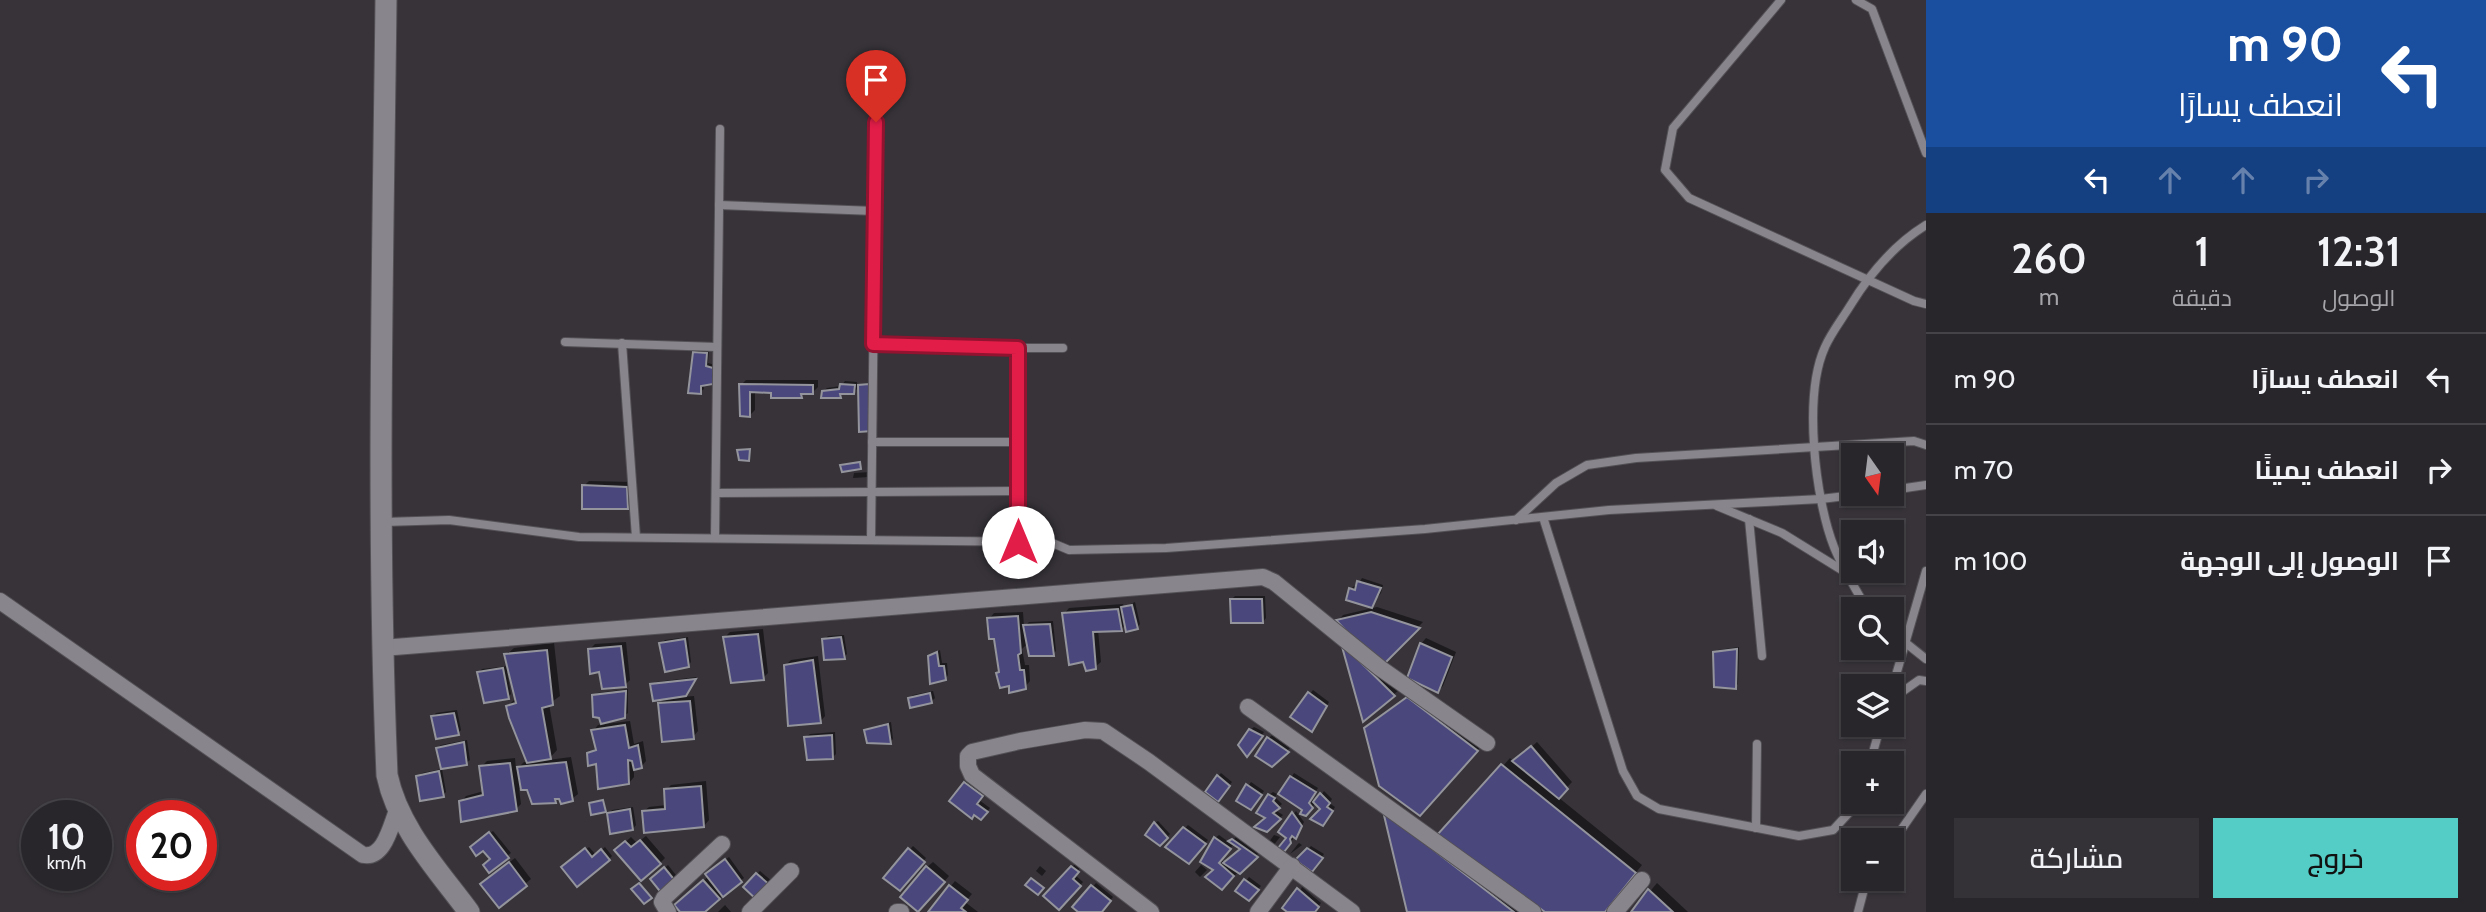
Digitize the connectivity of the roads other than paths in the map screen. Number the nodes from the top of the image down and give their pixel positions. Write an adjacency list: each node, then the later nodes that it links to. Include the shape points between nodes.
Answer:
1 (386, 0): 33 (street)
2 (1781, 0): 10 (lane, via 1673,128 1665,170 1689,198)
3 (1856, 0): 6 (lane, via 1872,9)
4 (876, 122): 8 (lane)
5 (720, 129): 7 (lane)
6 (1926, 153)
7 (719, 205): 8 (lane); 15 (lane)
8 (875, 211): 14 (lane)
9 (1926, 225): 10 (lane)
10 (1867, 279): 11 (lane); 21 (lane, via 1824,348 1815,388)
11 (1926, 304)
12 (565, 342): 13 (lane)
13 (622, 343): 15 (lane); 34 (lane)
14 (873, 344): 16 (lane); 18 (lane)
15 (717, 347): 26 (lane)
16 (1018, 348): 17 (lane); 19 (lane)
17 (1063, 348)
18 (872, 442): 19 (lane); 25 (lane)
19 (1018, 442): 24 (lane)
20 (1926, 445): 21 (lane, via 1914,441)
21 (1814, 446): 28 (lane); 32 (lane, via 1636,458 1587,466 1556,482)
22 (1926, 485): 23 (lane)
23 (1904, 488)
24 (1018, 491): 25 (lane); 37 (lane)
25 (872, 492): 26 (lane); 36 (lane)
26 (716, 493): 35 (lane)
27 (1841, 497): 28 (lane)
28 (1821, 499): 29 (lane); 38 (lane)
29 (1714, 505): 30 (lane); 31 (lane)
30 (1543, 517): 32 (lane); 55 (lane, via 1623,771 1637,796 1659,809)
31 (1749, 519): 39 (lane, via 1782,533); 44 (lane)
32 (1516, 520): 37 (lane, via 1166,548 1069,550 1050,542)
33 (381, 522): 34 (lane, via 449,520 579,537); 43 (street)
34 (636, 537): 35 (lane)
35 (715, 538): 36 (lane)
36 (871, 540): 37 (lane)
37 (1018, 542)
38 (1841, 561)
39 (1841, 569)
40 (1926, 571): 42 (lane)
41 (0, 601): 53 (street, via 363,855 380,850)
42 (1905, 644): 45 (lane); 46 (lane)
43 (382, 648): 50 (street, via 1263,577); 53 (street, via 387,775)
44 (1762, 656)
45 (1926, 659)
46 (1896, 674)
47 (1926, 681): 48 (lane, via 1919,680)
48 (1904, 691)
49 (1248, 707): 68 (street)
50 (1487, 743)
51 (1757, 744): 55 (lane)
52 (1926, 794): 56 (lane)
53 (398, 808): 63 (street)
54 (1848, 814): 55 (lane, via 1833,830 1799,836)
55 (1756, 828)
56 (1902, 828)
57 (723, 844): 64 (street, via 664,898)
58 (1292, 866): 62 (street, via 1103,732 1086,730 1020,741 968,756 972,775); 66 (street); 67 (street)
59 (790, 872): 65 (street)
60 (1642, 880): 69 (street)
61 (1864, 891): 70 (lane)
62 (1148, 911)
63 (469, 912)
64 (668, 912)
65 (750, 912)
66 (1258, 912)
67 (1352, 912)
68 (1533, 912)
69 (1615, 912)
70 (1858, 912)

